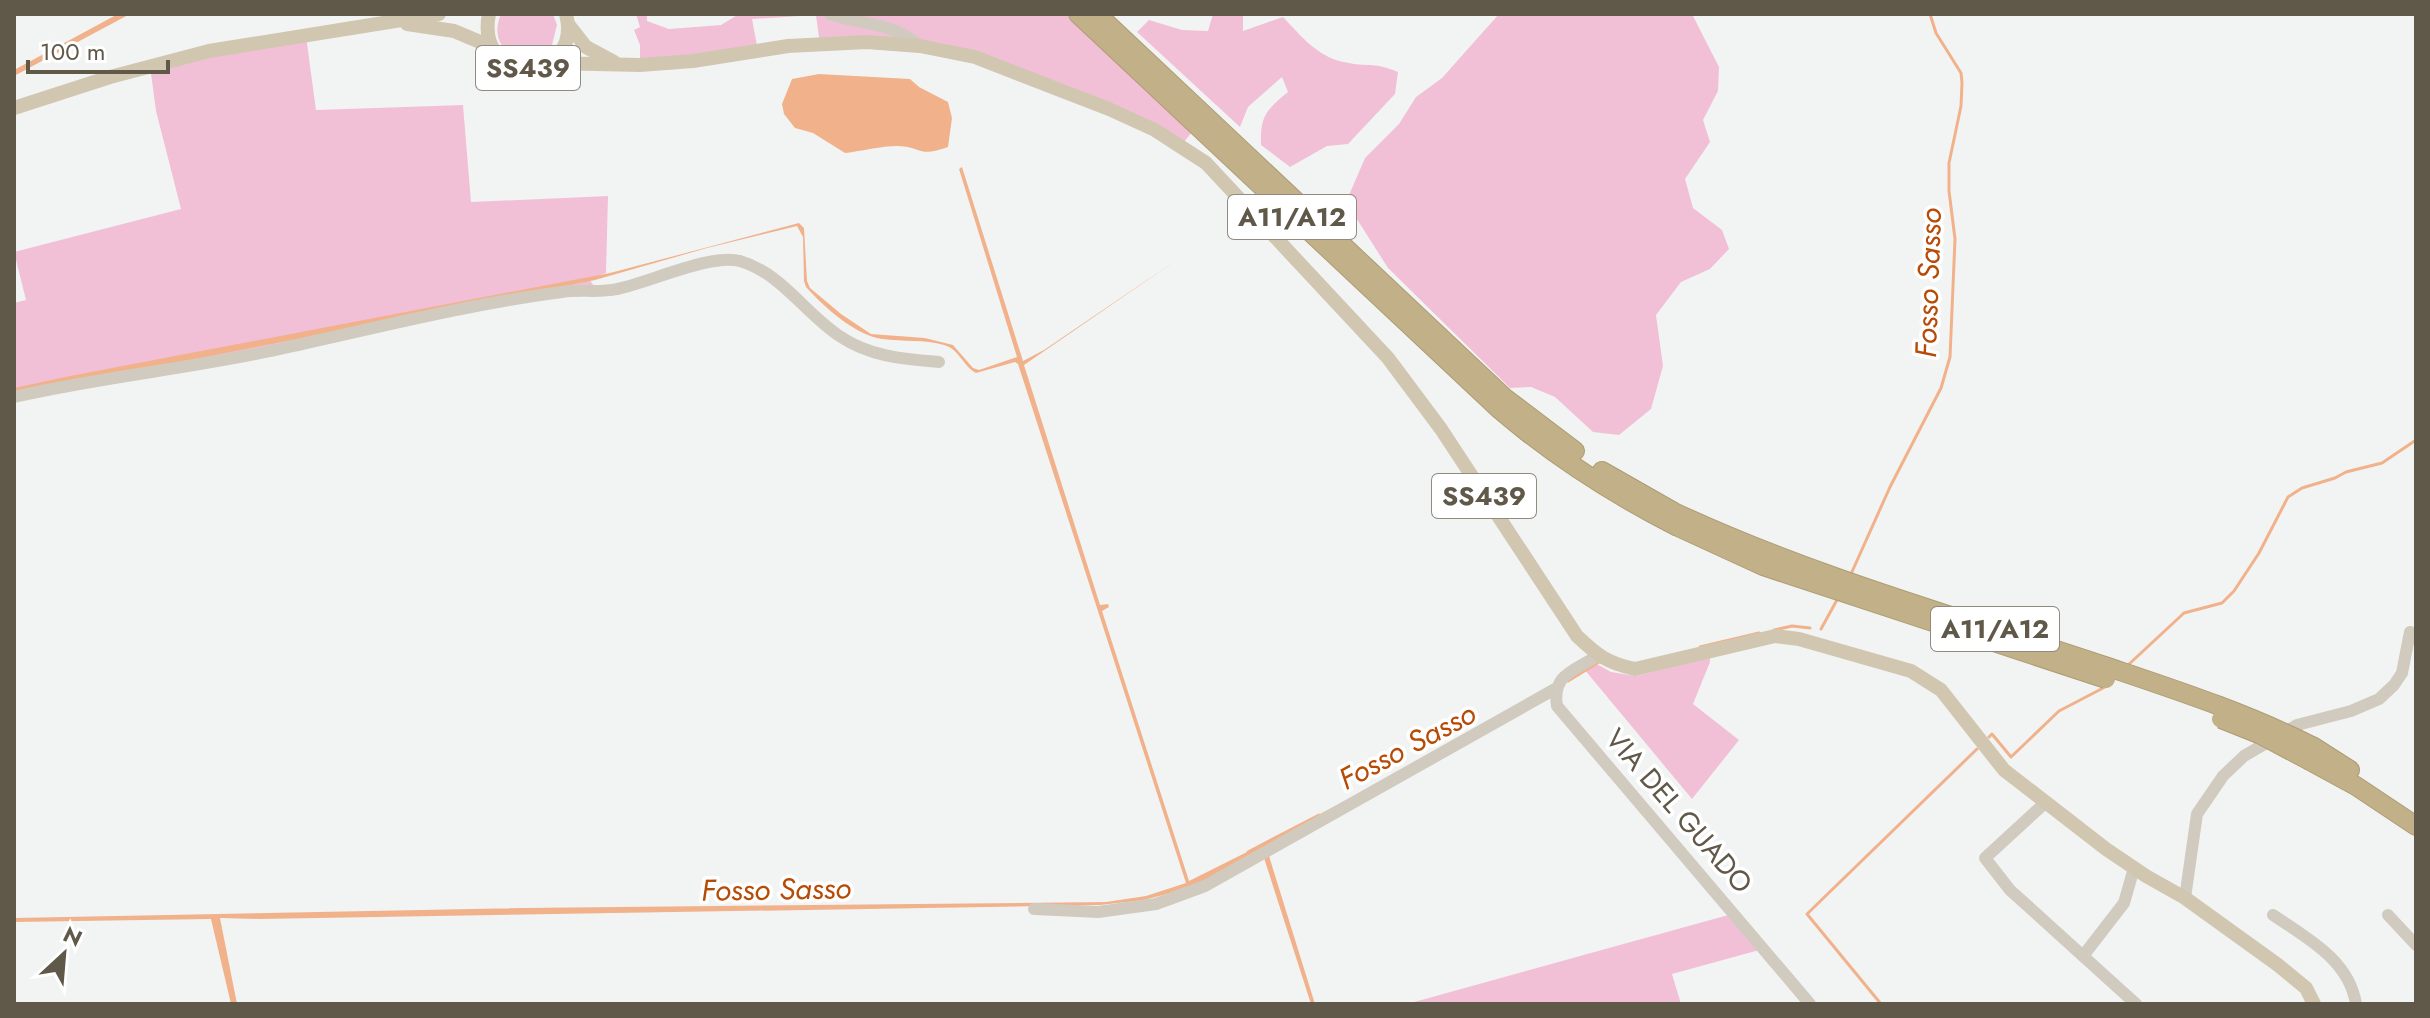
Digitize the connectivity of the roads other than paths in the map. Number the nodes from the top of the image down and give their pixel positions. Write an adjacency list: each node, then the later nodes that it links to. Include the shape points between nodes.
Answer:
1 (439, 14): 6 (main road)
2 (489, 14): 8 (main road, SS439)
3 (830, 14): 7 (street, via 884,25)
4 (1092, 18): 17 (highway, A11/A12, bridge, via 1503,404 1676,520 2183,692 2267,723)
5 (567, 19): 9 (main road, SS439, via 564,46); 10 (main road, SS439, via 586,47)
6 (394, 22): 8 (main road, via 454,31); 11 (main road, via 209,51)
7 (920, 46): 10 (main road, SS439, via 787,46 693,61); 15 (main road, SS439, via 975,57 1109,109 1155,130 1206,163 1388,358 1577,636)
8 (492, 47): 9 (main road, SS439, via 511,65 536,68)
9 (548, 63): 10 (main road, SS439)
10 (618, 65)
11 (14, 108)
12 (939, 362): 13 (street, via 889,358 868,350 841,338 766,274 738,261 710,261 613,290 564,291)
13 (14, 397)
14 (2410, 632): 22 (street, via 2402,673 2379,699 2297,725 2244,756 2223,776 2197,814)
15 (1597, 656): 16 (street, via 1561,678); 18 (main road, SS439, via 1635,669 1775,636 1876,659 1911,671 1941,690 2004,770)
16 (1555, 689): 23 (street, via 1205,886 1156,904 1098,912); 28 (street, VIA DEL GUADO, via 1557,706)
17 (2312, 754): 19 (highway, A11/A12); 20 (highway, A11/A12)
18 (2046, 802): 21 (main road, SS439); 27 (street, via 1985,858 2010,890)
19 (2416, 812)
20 (2416, 826)
21 (2134, 868): 22 (main road, SS439); 27 (street, via 2124,903)
22 (2185, 898): 30 (main road, SS439, via 2306,988)
23 (1034, 909)
24 (2273, 915): 31 (street, via 2335,960)
25 (2388, 915): 26 (street)
26 (2416, 945)
27 (2083, 956): 29 (street)
28 (1810, 1004)
29 (2136, 1004)
30 (2314, 1004)
31 (2356, 1004)

